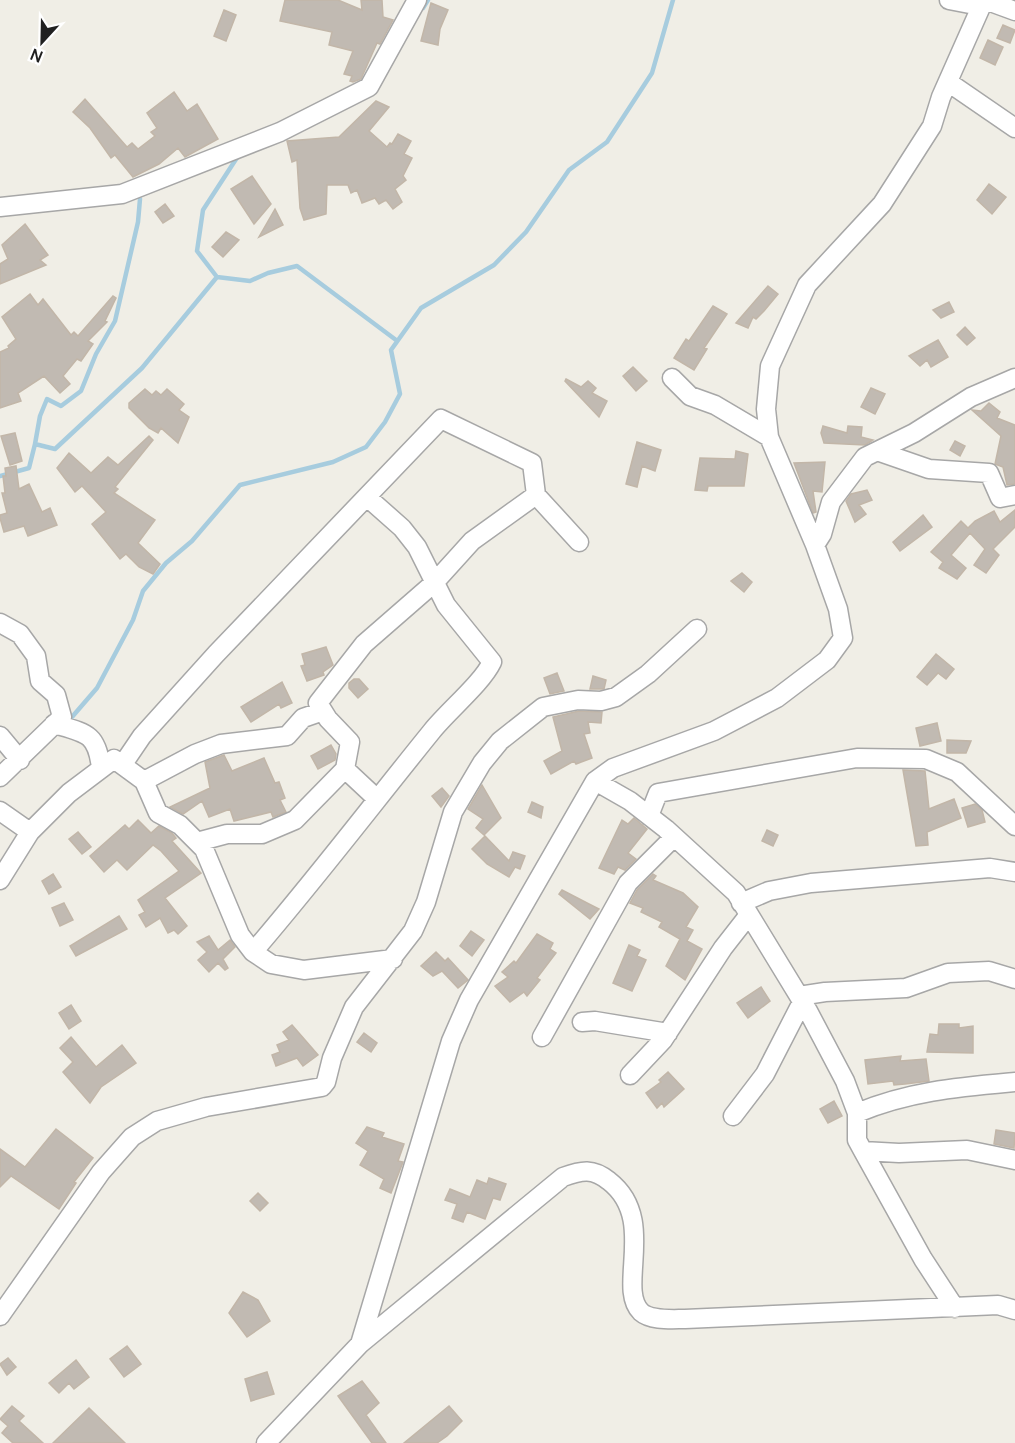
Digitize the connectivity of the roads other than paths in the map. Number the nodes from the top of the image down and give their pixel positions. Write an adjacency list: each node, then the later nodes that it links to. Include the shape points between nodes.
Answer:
1 (417, 0): 7 (street, via 369,87 280,132 122,194)
2 (949, 0): 3 (street)
3 (983, 2): 4 (street); 5 (street)
4 (1015, 11)
5 (948, 82): 6 (street); 10 (street, via 932,126 882,204 807,285 770,366 766,409)
6 (1015, 128)
7 (0, 207)
8 (672, 378): 10 (street, via 690,396 716,405)
9 (1015, 378): 11 (street, via 971,397 914,433)
10 (769, 437): 16 (street)
11 (876, 451): 13 (street, via 928,469 989,472 1000,498); 16 (street, via 865,457 831,502)
12 (536, 495): 14 (street, via 532,463 441,419); 15 (street); 17 (street, via 472,541)
13 (1015, 495)
14 (367, 497): 17 (street, via 417,547); 24 (street, via 216,654 142,736)
15 (579, 542)
16 (815, 545): 29 (street, via 838,609 843,638 827,660 777,698 725,725 613,768)
17 (434, 583): 20 (street, via 364,644 318,704); 30 (street, via 446,605 492,662)
18 (0, 623): 21 (street, via 20,634 36,656 40,681 56,695 62,711 62,717)
19 (697, 629): 41 (street, via 616,697 543,707 500,741 453,812 426,902 413,931)
20 (324, 711): 26 (street, via 350,742); 28 (street, via 303,718 287,736 221,744)
21 (54, 724): 23 (street); 25 (street, via 89,735 99,749)
22 (0, 736): 23 (street)
23 (20, 760): 27 (street)
24 (123, 764): 25 (street, via 114,759); 28 (street)
25 (101, 768): 34 (street, via 69,792)
26 (345, 769): 30 (street); 36 (street, via 295,820 262,834 227,834)
27 (0, 777)
28 (144, 781): 36 (street, via 158,813 180,825)
29 (595, 781): 32 (street); 56 (street, via 469,1000 451,1041)
30 (376, 798): 40 (street, via 359,826)
31 (0, 811): 34 (street)
32 (649, 816): 33 (street, via 658,793 857,758 926,759 957,772); 35 (street)
33 (1015, 826)
34 (30, 832): 38 (street)
35 (674, 837): 39 (street, via 736,893); 46 (street, via 628,883)
36 (197, 842): 40 (street, via 204,849 240,935)
37 (1015, 872): 39 (street, via 990,868 811,883 769,891)
38 (0, 879)
39 (745, 909): 43 (street); 45 (street)
40 (253, 952): 41 (street, via 271,964 304,970)
41 (393, 959): 55 (street, via 354,1007 321,1087 206,1107 157,1121 132,1137 101,1172)
42 (1015, 979): 43 (street, via 989,971 948,973 906,988 825,992)
43 (801, 999): 49 (street); 50 (street, via 765,1074)
44 (582, 1022): 45 (street)
45 (668, 1033): 47 (street)
46 (542, 1037)
47 (630, 1075)
48 (1015, 1082): 49 (street, via 927,1090)
49 (858, 1113): 51 (street, via 857,1140)
50 (733, 1116)
51 (863, 1151): 52 (street, via 967,1150); 53 (street)
52 (1015, 1160)
53 (956, 1308): 54 (street, via 998,1305); 56 (street, via 685,1319 662,1319 642,1313 632,1299 636,1228 622,1191 600,1174 583,1169 563,1177)
54 (1015, 1310)
55 (0, 1316)
56 (360, 1344): 57 (street)
57 (266, 1443)

